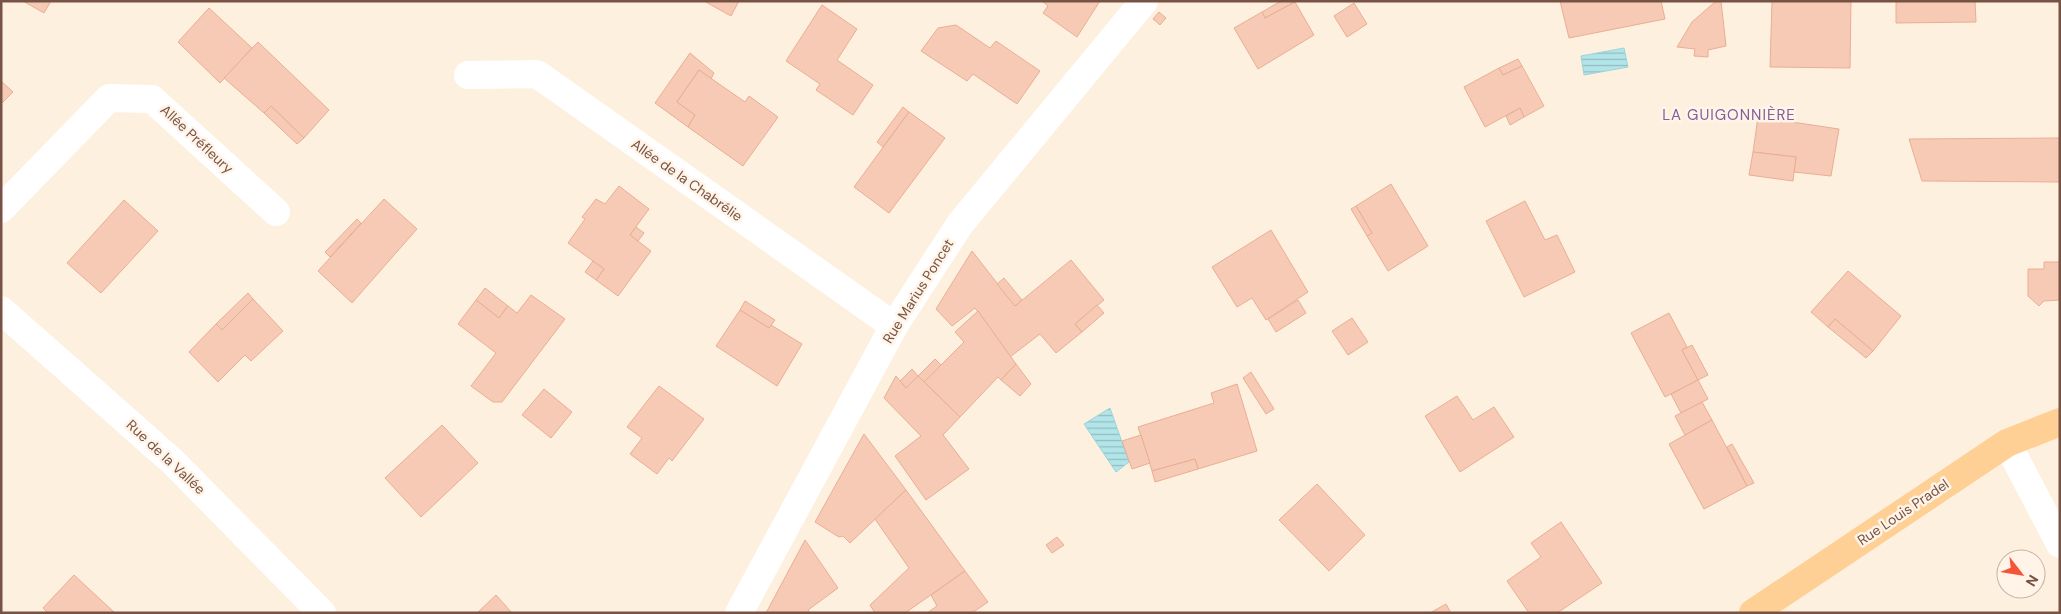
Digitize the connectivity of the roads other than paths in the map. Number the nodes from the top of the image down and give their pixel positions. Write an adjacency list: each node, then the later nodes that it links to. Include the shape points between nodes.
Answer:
1 (1144, 1): 6 (street, Rue Marius Poncet, via 960,224)
2 (468, 75): 6 (street, Allée de la Chabrélie, via 537,74)
3 (1, 209): 4 (street, Allée Préfleury, via 109,98 152,98)
4 (276, 212)
5 (1, 310): 10 (street, Rue de la Vallée, via 172,461)
6 (894, 326): 11 (street, Rue Marius Poncet)
7 (2060, 422): 8 (main road, Rue Louis Pradel)
8 (2007, 442): 9 (street); 12 (main road, Rue Louis Pradel)
9 (2060, 544)
10 (322, 613)
11 (739, 613)
12 (1753, 613)

